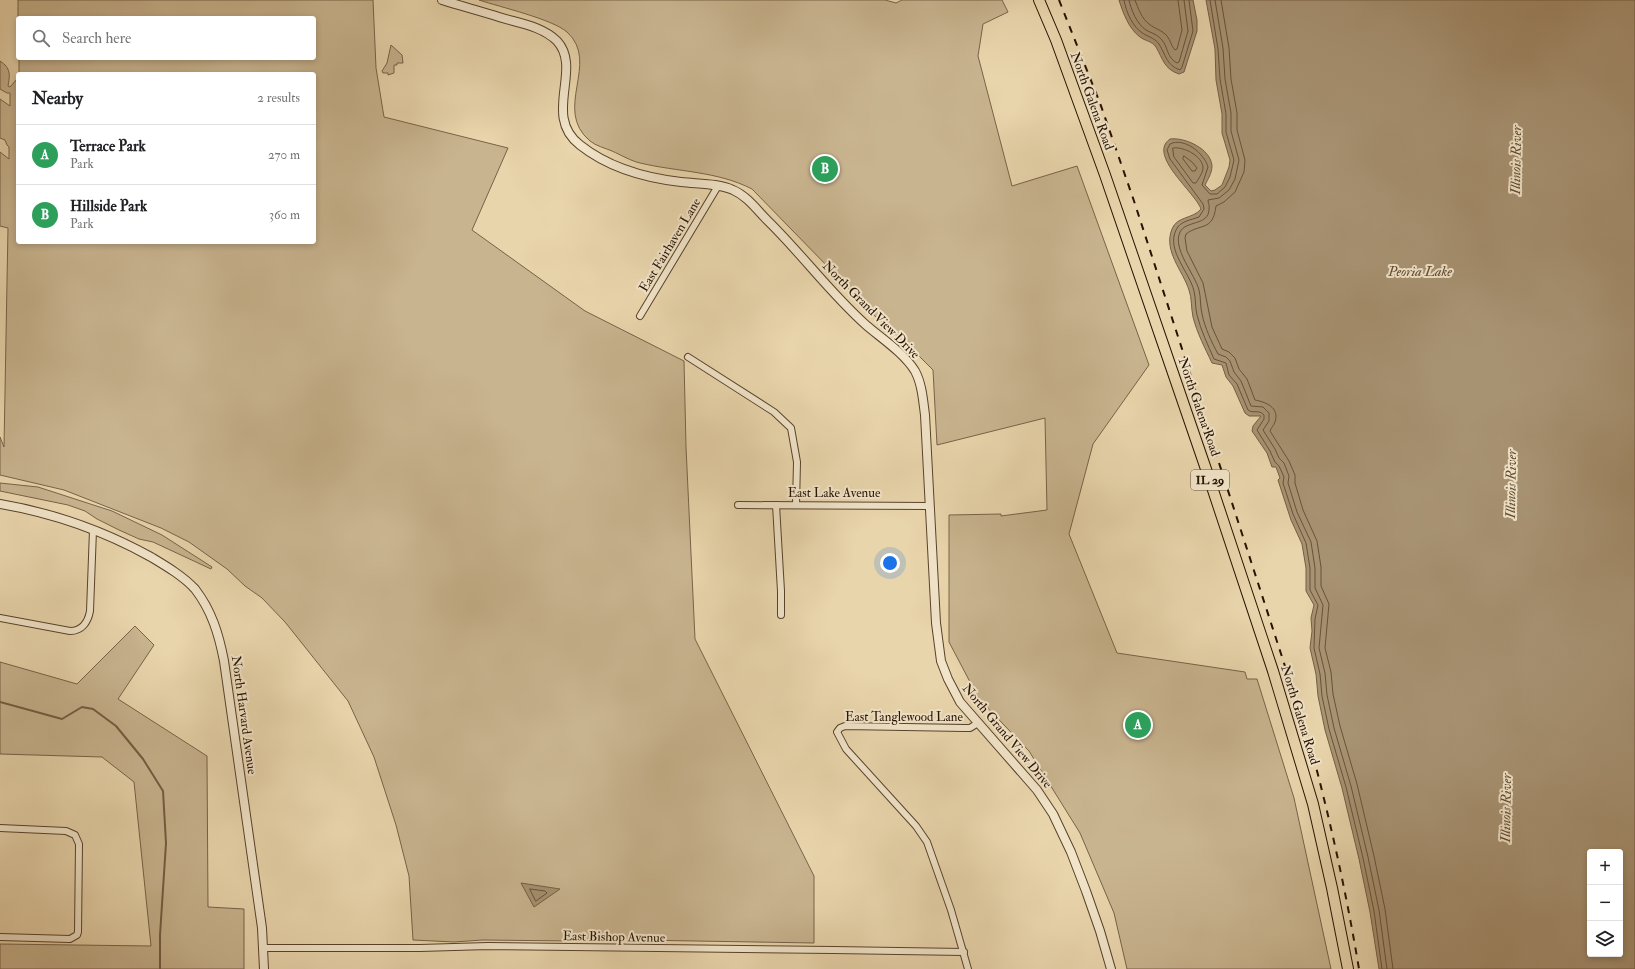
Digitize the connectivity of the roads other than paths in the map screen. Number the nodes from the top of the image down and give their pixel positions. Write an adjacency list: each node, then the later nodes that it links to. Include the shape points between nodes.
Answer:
1 (442, 0): 3 (street, North Grand View Drive, via 535,28 557,41 564,51 566,61 562,102 566,128 571,138 581,146 632,172 650,177)
2 (1039, 0): 22 (main road, North Galena Road / IL 29, via 1101,163 1273,671 1314,811)
3 (718, 186): 4 (street, East Fairhaven Lane); 10 (street, North Grand View Drive, via 734,190 749,202 853,312 904,357 914,370 921,387)
4 (640, 316)
5 (688, 357): 9 (street, via 774,412 791,428 797,462)
6 (0, 504): 11 (street, via 39,512)
7 (738, 504): 8 (street, East Lake Avenue)
8 (776, 505): 9 (street, East Lake Avenue); 12 (street)
9 (796, 505): 10 (street, East Lake Avenue)
10 (930, 506): 14 (street, North Grand View Drive, via 940,656 954,693)
11 (92, 530): 13 (street, via 90,611 83,627 72,631); 17 (street, North Harvard Avenue, via 143,553 178,574 197,592 217,628 225,668)
12 (781, 615)
13 (0, 618)
14 (978, 723): 18 (street, East Tanglewood Lane, via 970,728 846,726 838,731 848,751 916,826 927,842); 21 (street, North Grand View Drive, via 1037,790 1053,814 1086,891)
15 (0, 828): 16 (street, via 64,830 71,832 79,844 77,935 68,939)
16 (0, 937)
17 (264, 948): 18 (street, East Bishop Avenue, via 488,946); 19 (street, North Harvard Avenue)
18 (964, 952): 20 (street)
19 (264, 969)
20 (968, 969)
21 (1111, 969)
22 (1348, 969)

